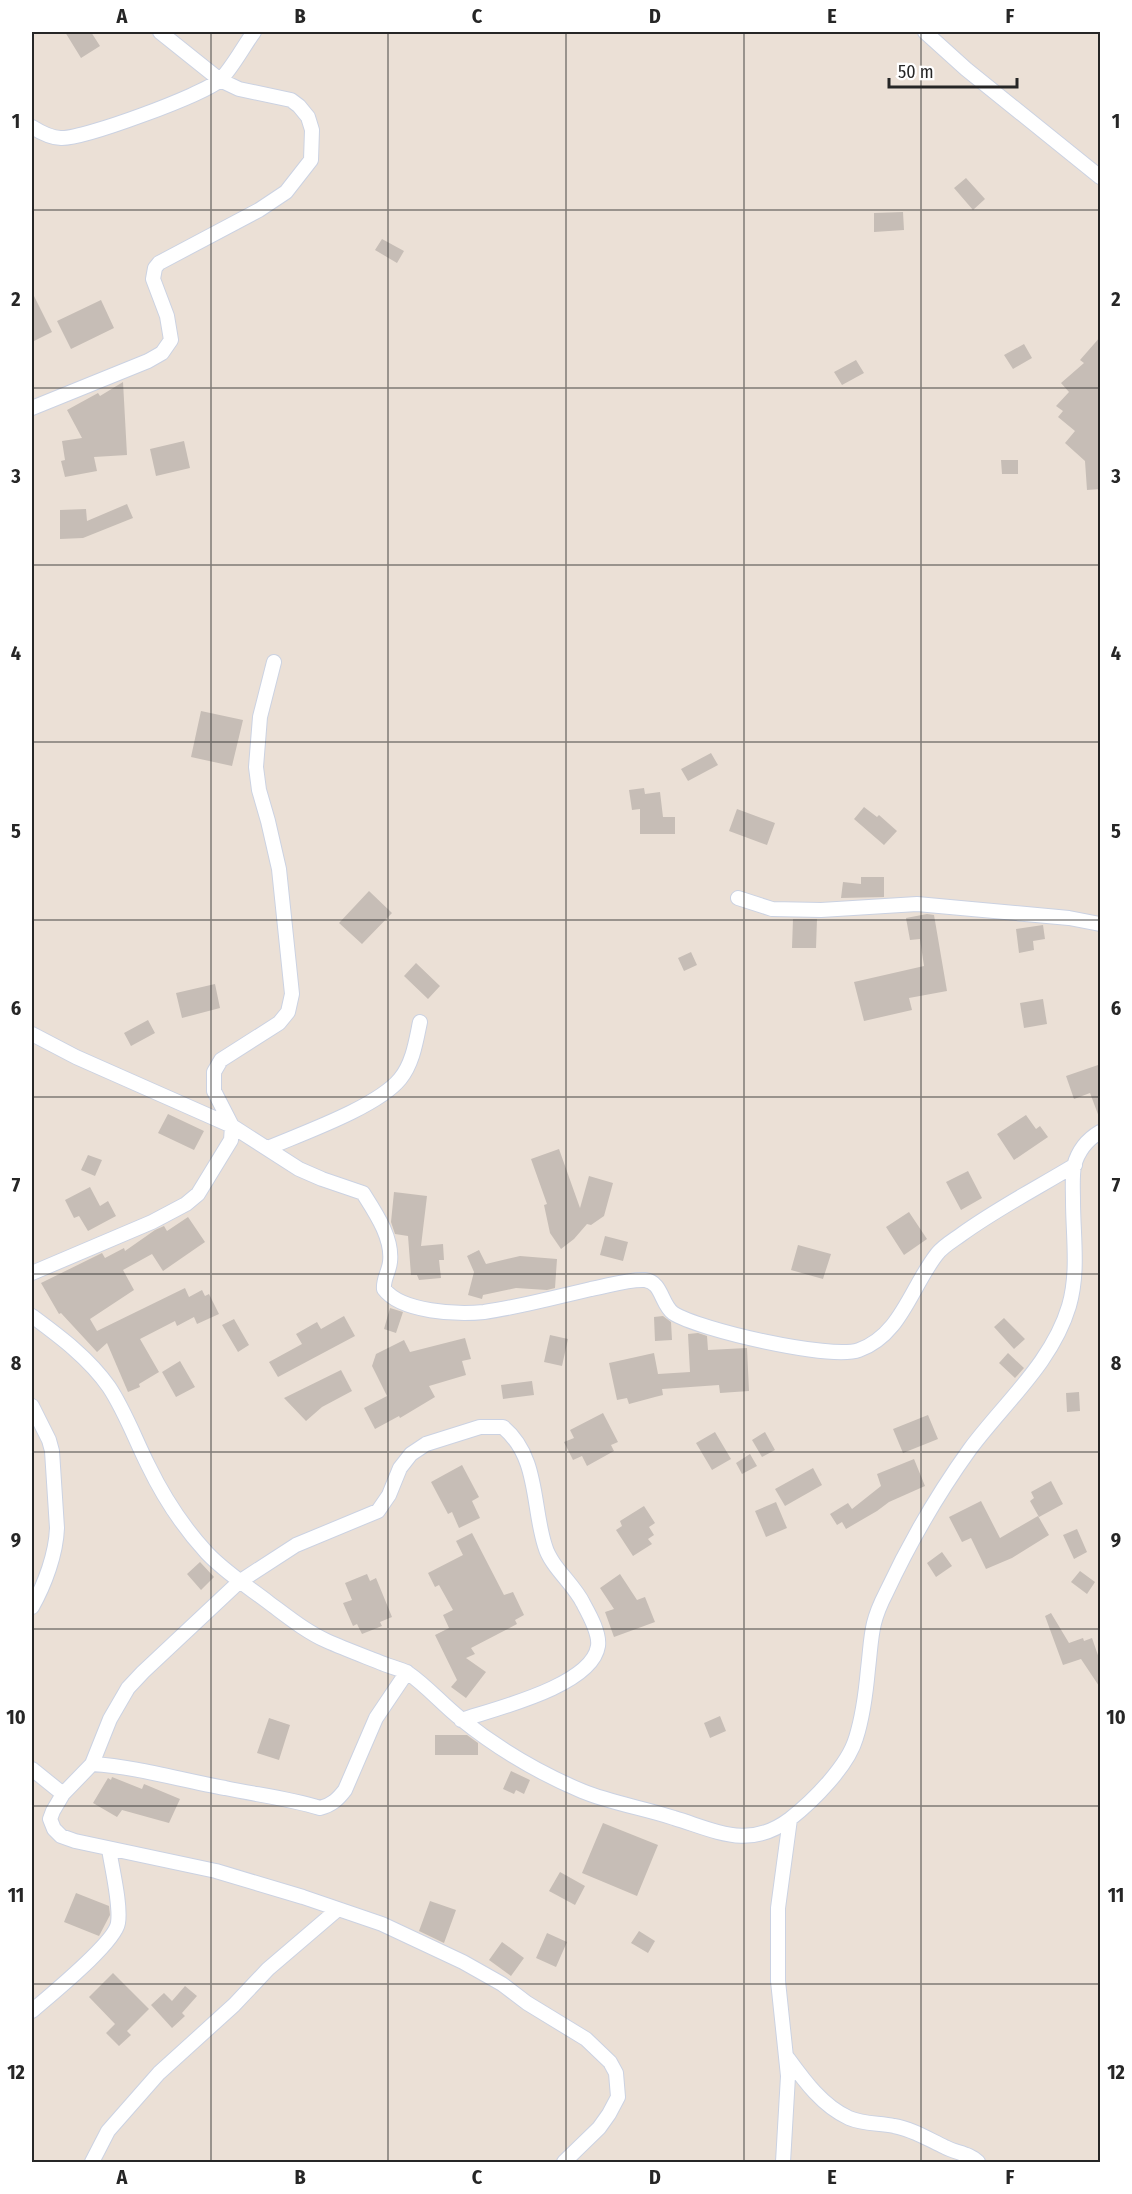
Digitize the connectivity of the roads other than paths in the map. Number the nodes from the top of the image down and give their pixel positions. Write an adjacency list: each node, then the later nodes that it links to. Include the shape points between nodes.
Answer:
1 (160, 32): 4 (street)
2 (254, 32): 4 (street)
3 (925, 32): 6 (street)
4 (220, 80): 5 (street, via 196,94 99,130 61,138); 7 (street, via 239,89 291,100 299,106 312,130 311,159 286,192 154,268 153,279 171,340 162,353)
5 (32, 127)
6 (1101, 177)
7 (32, 408)
8 (274, 662): 13 (street, via 261,717 256,767 279,869 292,994 288,1012 279,1023 221,1060 214,1072 214,1091)
9 (738, 898): 10 (street, via 772,909 917,904 1046,915)
10 (1101, 924)
11 (420, 1022): 15 (street, via 412,1057 400,1079 379,1097)
12 (32, 1034): 13 (street)
13 (232, 1126): 15 (street); 17 (street, via 231,1140 193,1199 152,1222)
14 (1101, 1132): 16 (street, via 1083,1147)
15 (268, 1148): 16 (street, via 322,1179 363,1193 386,1234 390,1262 384,1289 403,1302 435,1312 467,1314 646,1280 658,1288 673,1313 785,1346 827,1353 857,1351 882,1338 895,1324 939,1251 985,1218)
16 (1074, 1165): 27 (street, via 1074,1278 1063,1322 1040,1363 970,1449 903,1557 875,1614 857,1738 826,1784)
17 (32, 1273)
18 (32, 1316): 20 (street, via 99,1374 117,1400 164,1496 207,1553)
19 (32, 1406): 21 (street, via 52,1451 57,1538)
20 (239, 1582): 22 (street, via 307,1630); 23 (street, via 296,1545 378,1511 400,1468 426,1444 480,1427 503,1428 520,1445 526,1460 546,1549 584,1604 598,1646 591,1661 568,1680); 24 (street, via 128,1688)
21 (32, 1607)
22 (406, 1672): 23 (street); 24 (street, via 376,1718 345,1790 326,1807 171,1775)
23 (461, 1720): 27 (street, via 539,1771 585,1792 722,1834 763,1834)
24 (92, 1764): 26 (street)
25 (32, 1769): 26 (street)
26 (63, 1794): 28 (street, via 50,1819 54,1829 61,1836)
27 (790, 1819): 31 (street, via 778,1908 778,1981)
28 (109, 1849): 29 (street, via 216,1871); 30 (street, via 118,1912 115,1932)
29 (337, 1910): 32 (street, via 268,1969 159,2073 108,2131); 33 (street, via 382,1924 502,1984 586,2039 610,2062 616,2073 618,2097 599,2128)
30 (32, 2012)
31 (785, 2055): 34 (street, via 788,2076); 35 (street, via 808,2086 847,2117 909,2130)
32 (92, 2163)
33 (564, 2163)
34 (783, 2163)
35 (978, 2163)

